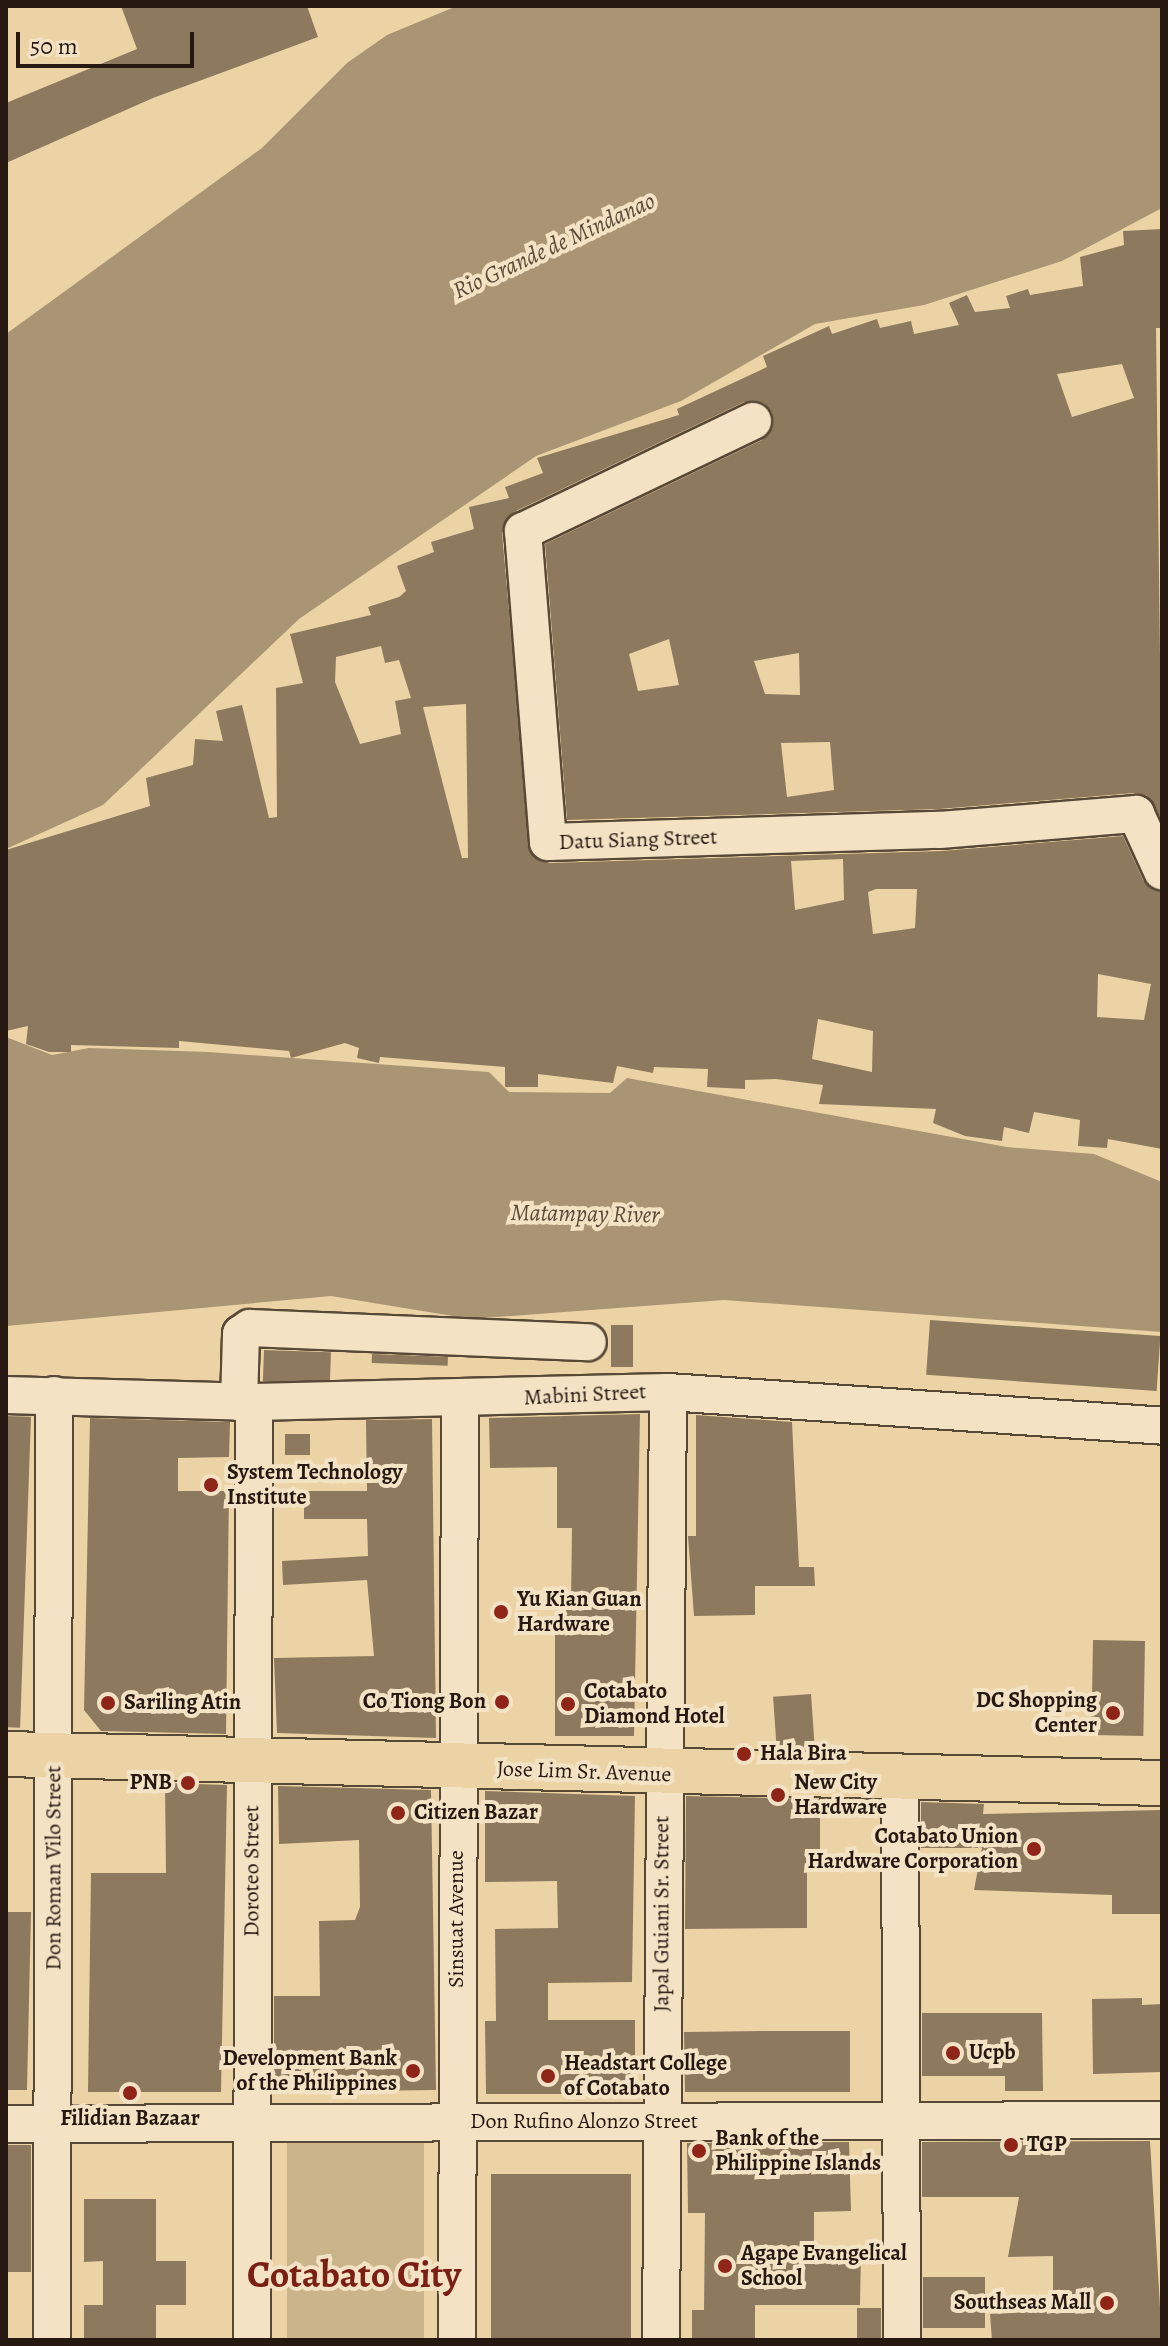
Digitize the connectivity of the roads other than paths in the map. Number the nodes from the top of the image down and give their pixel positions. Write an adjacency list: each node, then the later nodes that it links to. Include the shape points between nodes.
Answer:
1 (753, 421): 2 (street, Datu Siang Street, via 523,531 548,842 940,830 1136,814)
2 (1162, 871)
3 (588, 1342): 8 (street, Doroteo Street, via 250,1328 241,1334)
4 (668, 1392): 7 (street, Mabini Street); 9 (street, Mabini Street); 14 (street, Japal Guiani Sr. Street)
5 (6, 1395): 6 (street, Mabini Street)
6 (54, 1395): 8 (street, Mabini Street); 11 (street, Don Roman Vilo Street)
7 (460, 1401): 8 (street, Mabini Street); 13 (street, Sinsuat Avenue)
8 (246, 1402): 12 (street, Doroteo Street)
9 (1162, 1426)
10 (6, 1754): 11 (main road, Jose Lim Sr. Avenue)
11 (55, 1756): 12 (main road, Jose Lim Sr. Avenue); 22 (street, Don Roman Vilo Street)
12 (252, 1762): 13 (main road, Jose Lim Sr. Avenue); 20 (street, Doroteo Street)
13 (457, 1768): 14 (main road, Jose Lim Sr. Avenue); 21 (street, Sinsuat Avenue)
14 (661, 1774): 15 (main road, Jose Lim Sr. Avenue); 18 (street, Japal Guiani Sr. Street)
15 (900, 1780): 16 (main road, Jose Lim Sr. Avenue); 19 (street)
16 (1162, 1783)
17 (1162, 2120): 19 (street, Don Rufino Alonzo Street)
18 (662, 2121): 19 (street, Don Rufino Alonzo Street); 21 (street, Don Rufino Alonzo Street); 27 (street, Japal Guiani Sr. Street)
19 (904, 2121): 28 (street)
20 (252, 2122): 21 (street, Don Rufino Alonzo Street); 22 (street, Don Rufino Alonzo Street); 25 (street, Doroteo Street)
21 (458, 2122): 26 (street, Sinsuat Avenue)
22 (53, 2123): 23 (street, Don Rufino Alonzo Street); 24 (street, Don Roman Vilo Street)
23 (6, 2124)
24 (52, 2340)
25 (252, 2340)
26 (457, 2340)
27 (661, 2340)
28 (902, 2340)

